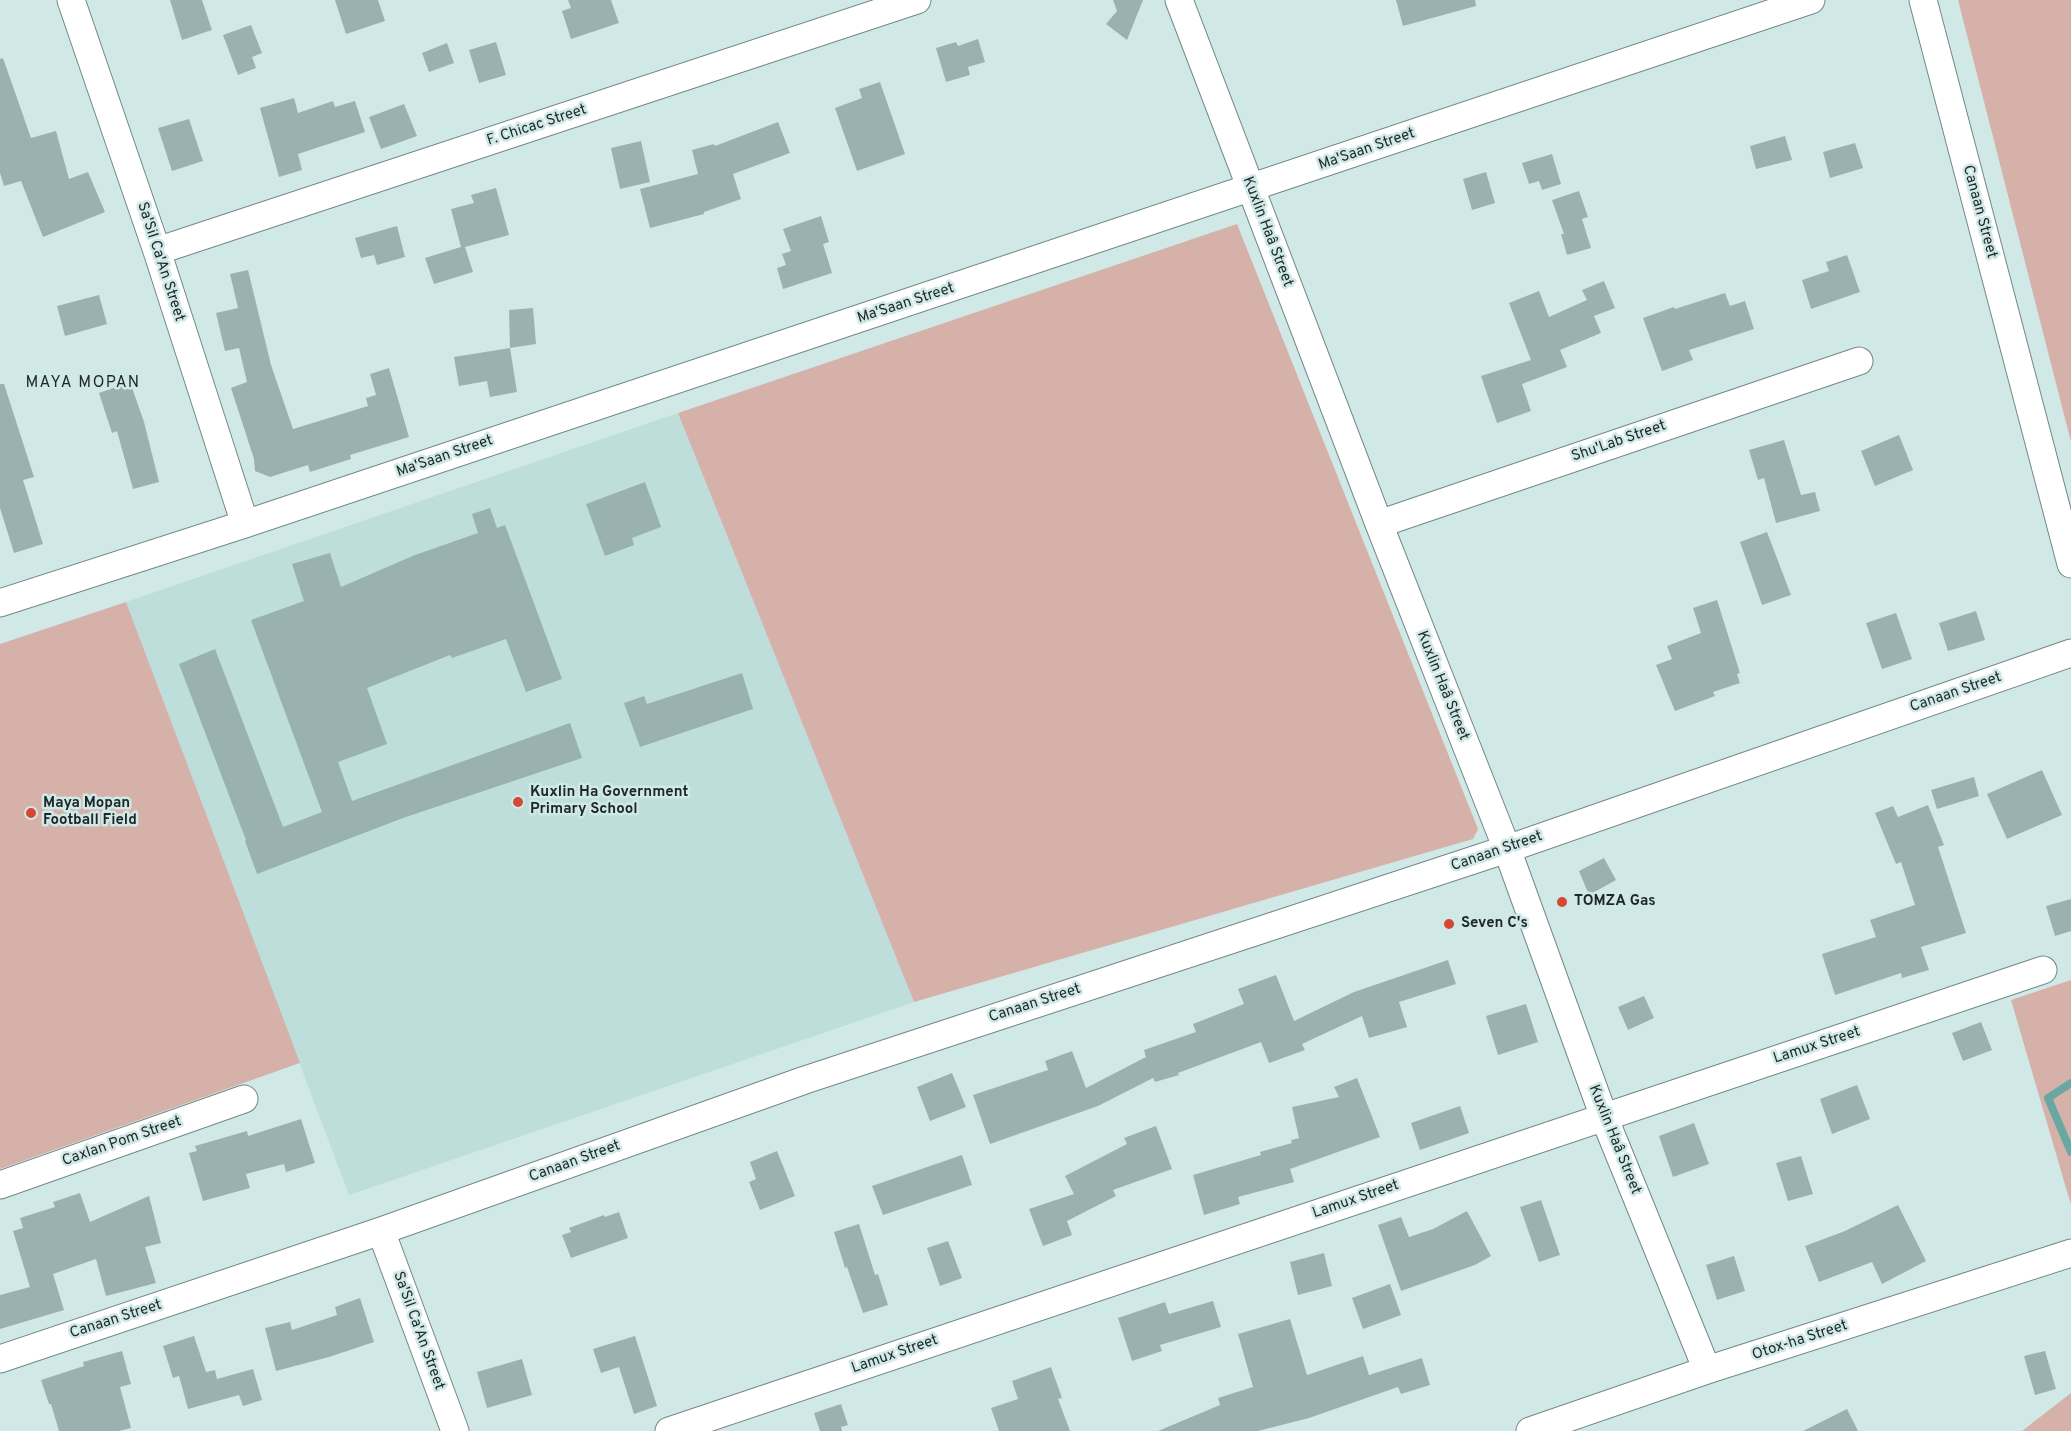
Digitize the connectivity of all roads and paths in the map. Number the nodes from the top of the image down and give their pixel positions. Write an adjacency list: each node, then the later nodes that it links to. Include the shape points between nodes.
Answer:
1 (71, 0): 7 (street, Sa'Sil Ca'An Street)
2 (917, 0): 7 (street, F. Chicac Street)
3 (1179, 0): 6 (street, Kuxlin Haâ Street)
4 (1811, 0): 6 (street, Ma'Saan Street)
5 (1923, 0): 11 (street, Canaan Street)
6 (1250, 189): 9 (street, Ma'Saan Street); 10 (street, Kuxlin Haâ Street)
7 (157, 251): 9 (street, Sa'Sil Ca'An Street)
8 (1859, 361): 10 (street, Shu'Lab Street)
9 (244, 524): 12 (street, Ma'Saan Street)
10 (1379, 524): 14 (street, Kuxlin Haâ Street)
11 (2071, 564)
12 (0, 603)
13 (2071, 653): 14 (street, Canaan Street)
14 (1507, 849): 17 (street, Kuxlin Haâ Street); 19 (street, Canaan Street, via 805,1080)
15 (2043, 970): 17 (street, Lamux Street)
16 (244, 1099): 18 (street, Caxlan Pom Street)
17 (1604, 1117): 22 (street, Kuxlin Haâ Street); 24 (street, Lamux Street)
18 (0, 1185)
19 (381, 1231): 21 (street, Canaan Street); 23 (street, Sa'Sil Ca'An Street)
20 (2071, 1253): 22 (street, Otox-ha Street)
21 (0, 1359)
22 (1707, 1370): 25 (street, Otox-ha Street)
23 (455, 1431)
24 (669, 1431)
25 (1530, 1431)

